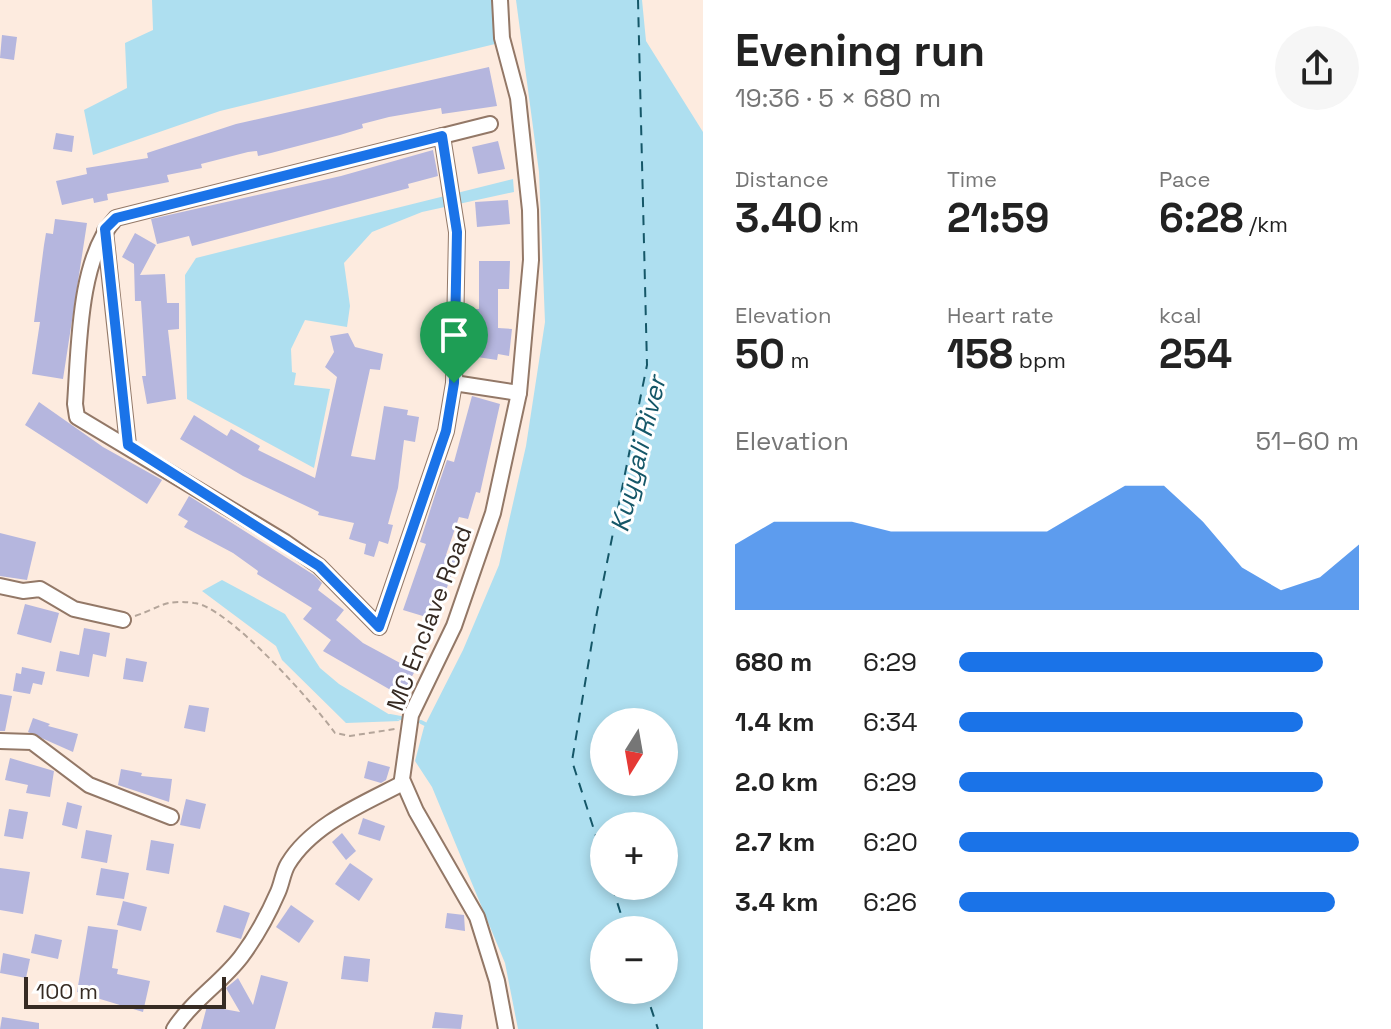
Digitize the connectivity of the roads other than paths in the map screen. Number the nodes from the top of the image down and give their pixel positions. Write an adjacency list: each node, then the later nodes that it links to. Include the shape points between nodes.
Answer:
1 (500, 0): 6 (street, MC Enclave Road, via 530,210)
2 (490, 124): 3 (street)
3 (442, 136): 4 (street, via 116,218); 5 (street, via 457,232)
4 (105, 229): 7 (street); 7 (street, via 83,315 75,404 77,417)
5 (454, 383): 6 (street); 7 (street, via 446,431 379,627 319,566)
6 (519, 393): 11 (street, MC Enclave Road, via 493,513 454,626 411,715)
7 (128, 445)
8 (0, 586): 9 (street, via 40,589 74,609)
9 (123, 620)
10 (0, 741): 12 (street, via 32,742 89,785)
11 (403, 781): 13 (street, via 318,832 295,854 257,934); 14 (street, via 477,917)
12 (171, 817)
13 (174, 1029)
14 (506, 1029)

